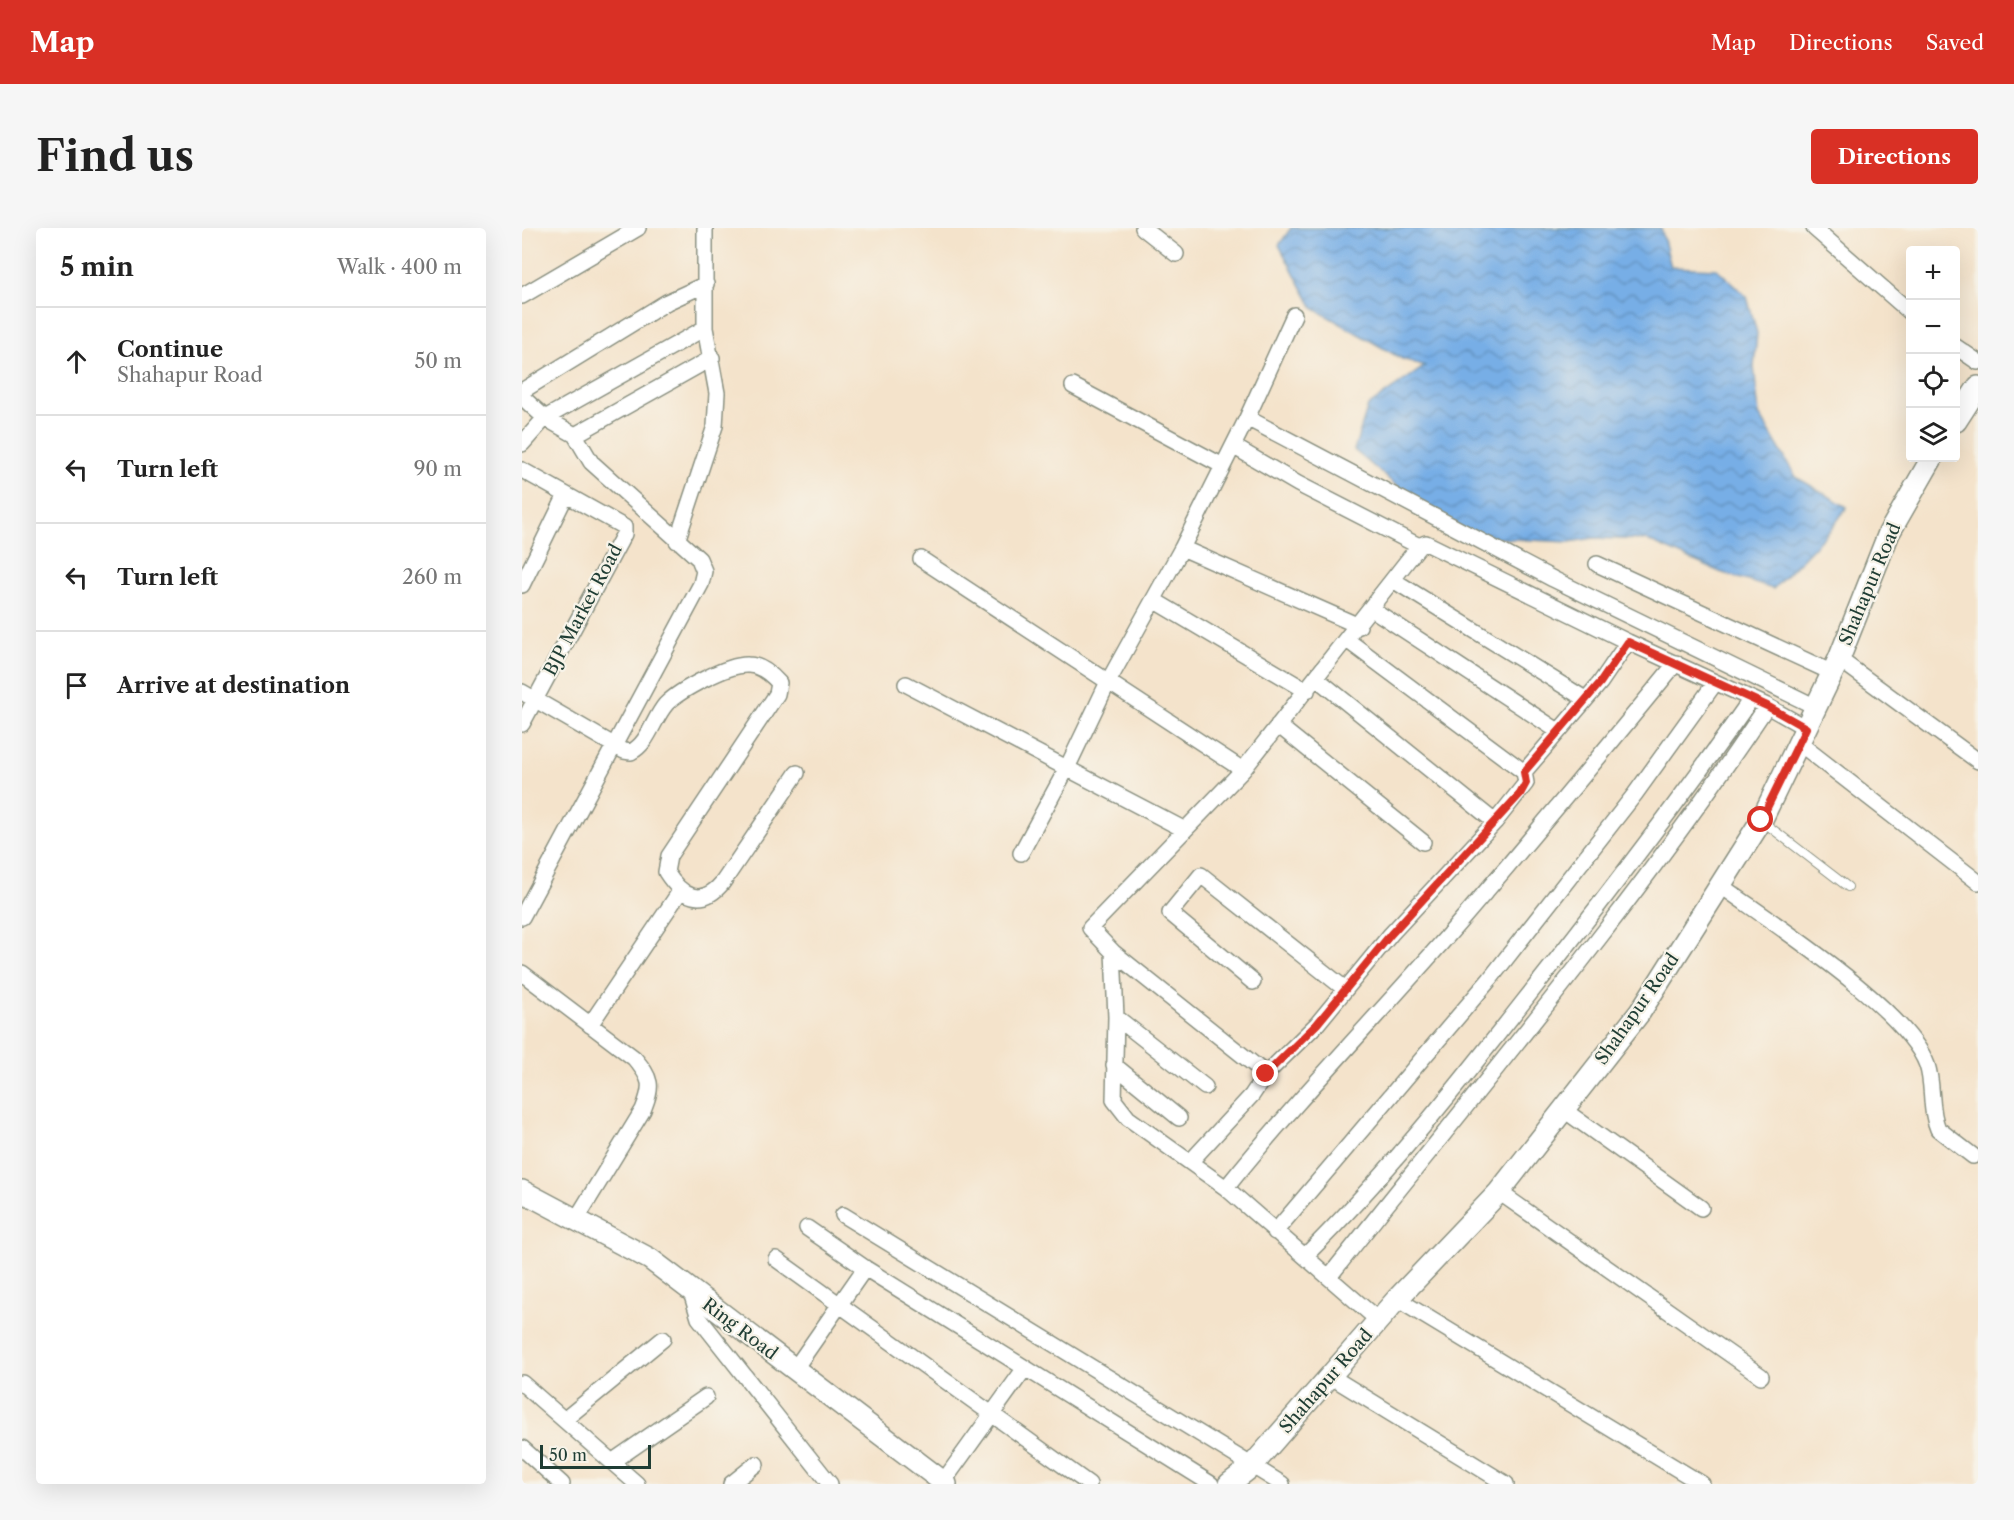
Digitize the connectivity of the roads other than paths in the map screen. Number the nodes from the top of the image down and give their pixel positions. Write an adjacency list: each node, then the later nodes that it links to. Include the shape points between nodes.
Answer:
1 (638, 228): 7 (street)
2 (705, 228): 6 (street)
3 (1143, 228): 5 (street)
4 (1814, 228): 8 (street)
5 (1176, 254)
6 (706, 284): 10 (street); 16 (street, via 668,302)
7 (522, 296)
8 (1906, 308)
9 (1294, 315): 20 (street)
10 (705, 328): 12 (street); 19 (street)
11 (1960, 350): 13 (street)
12 (712, 358): 21 (street); 28 (street, via 717,393 715,426)
13 (1978, 362)
14 (1073, 386): 25 (street)
15 (1978, 387): 18 (main road)
16 (522, 391)
17 (522, 397): 19 (street)
18 (1960, 415)
19 (545, 418): 21 (street); 22 (street)
20 (1247, 418): 23 (street); 50 (street, via 1553,579)
21 (575, 435): 28 (street, via 591,462)
22 (522, 444)
23 (1233, 446): 25 (street); 29 (street)
24 (1930, 462): 41 (main road, Shahapur Road, via 1889,533)
25 (1223, 466): 30 (street)
26 (522, 470): 27 (street)
27 (566, 495): 34 (street); 46 (street, BJP Market Road, via 624,527 624,534)
28 (677, 541): 55 (street, via 699,559 704,571 701,584)
29 (1419, 546): 33 (street); 39 (street, via 1434,544)
30 (1182, 548): 35 (street); 37 (street)
31 (921, 559): 42 (street)
32 (1597, 564): 41 (street)
33 (1393, 580): 36 (street); 47 (street)
34 (522, 585)
35 (1155, 601): 42 (street); 45 (street)
36 (1372, 609): 37 (street); 53 (street)
37 (1359, 626): 38 (street)
38 (1347, 640): 45 (street); 59 (street)
39 (1628, 642): 40 (street); 47 (street)
40 (1676, 663): 43 (street); 84 (street, via 1479,898 1279,1122)
41 (1836, 666): 50 (main road, Shahapur Road); 56 (street)
42 (1107, 682): 57 (street); 58 (street)
43 (1716, 683): 48 (street); 91 (street, via 1490,979)
44 (906, 684): 57 (street)
45 (1311, 685): 52 (street); 62 (street)
46 (529, 695): 51 (street, BJP Market Road); 55 (street)
47 (1585, 699): 53 (street)
48 (1751, 699): 49 (street); 92 (street, via 1641,852 1454,1090 1380,1178)
49 (1767, 706): 54 (street); 95 (street, via 1705,800 1642,884)
50 (1816, 707): 54 (main road, Shahapur Road)
51 (522, 724)
52 (1278, 725): 58 (street); 64 (street)
53 (1558, 731): 59 (street)
54 (1803, 735): 61 (main road, Shahapur Road); 66 (street)
55 (615, 745): 69 (street, via 624,751 637,748 664,706 699,681 739,666 760,668 778,683 777,694 669,856 666,872); 70 (street)
56 (1978, 761)
57 (1067, 768): 63 (street); 65 (street)
58 (1243, 770): 63 (street)
59 (1524, 772): 62 (street, via 1527,777 1523,788)
60 (797, 773): 69 (street, via 715,893 705,898)
61 (1761, 820): 67 (main road, Shahapur Road); 68 (lane)
62 (1495, 822): 74 (street)
63 (1185, 830): 71 (street, via 1090,928)
64 (1422, 842)
65 (1021, 853)
66 (1978, 882)
67 (1720, 885): 80 (main road, Shahapur Road, via 1640,1012); 82 (street, via 1894,1018 1927,1065 1938,1128)
68 (1848, 887)
69 (681, 890): 76 (street)
70 (522, 917)
71 (1113, 952): 75 (street); 78 (street)
72 (522, 973): 76 (street)
73 (1253, 982): 74 (street, via 1170,913 1201,874)
74 (1345, 989): 78 (street, via 1317,1024)
75 (1116, 1017): 77 (street); 79 (street)
76 (590, 1025): 89 (street, via 647,1073 650,1094)
77 (1114, 1065): 81 (street); 83 (street, via 1114,1100 1128,1118)
78 (1266, 1074): 83 (street, via 1252,1095)
79 (1204, 1087)
80 (1564, 1110): 86 (main road, Shahapur Road); 87 (street)
81 (1179, 1118)
82 (1972, 1156)
83 (1191, 1161): 84 (street)
84 (1226, 1188): 91 (street)
85 (522, 1191): 89 (main road, Ring Road)
86 (1499, 1192): 97 (main road, Shahapur Road); 104 (street)
87 (1701, 1208)
88 (843, 1215): 112 (street)
89 (577, 1218): 96 (main road, Ring Road, via 650,1259)
90 (807, 1228): 94 (street)
91 (1275, 1232): 92 (street)
92 (1305, 1257): 95 (street)
93 (776, 1259): 98 (street)
94 (865, 1268): 98 (street); 101 (street)
95 (1329, 1277): 99 (street)
96 (691, 1292): 102 (main road, Ring Road); 117 (street, via 699,1318)
97 (1397, 1299): 99 (main road, Shahapur Road); 123 (street)
98 (841, 1306): 102 (street); 107 (street)
99 (1379, 1321): 103 (main road, Shahapur Road)
100 (663, 1339): 108 (street)
101 (1025, 1368): 107 (street); 119 (street)
102 (794, 1370): 113 (main road, Ring Road)
103 (1330, 1376): 112 (main road, Shahapur Road); 122 (street)
104 (1761, 1376)
105 (522, 1383): 108 (street)
106 (706, 1397): 110 (street)
107 (991, 1415): 113 (street); 118 (street)
108 (564, 1420): 110 (street)
109 (522, 1448): 114 (street)
110 (612, 1462): 115 (street)
111 (756, 1464): 116 (street)
112 (1251, 1467): 120 (main road, Shahapur Road); 121 (street)
113 (945, 1483)
114 (562, 1484)
115 (637, 1484)
116 (731, 1484)
117 (830, 1484)
118 (1089, 1484)
119 (1211, 1484)
120 (1229, 1484)
121 (1282, 1484)
122 (1506, 1484)
123 (1702, 1484)

